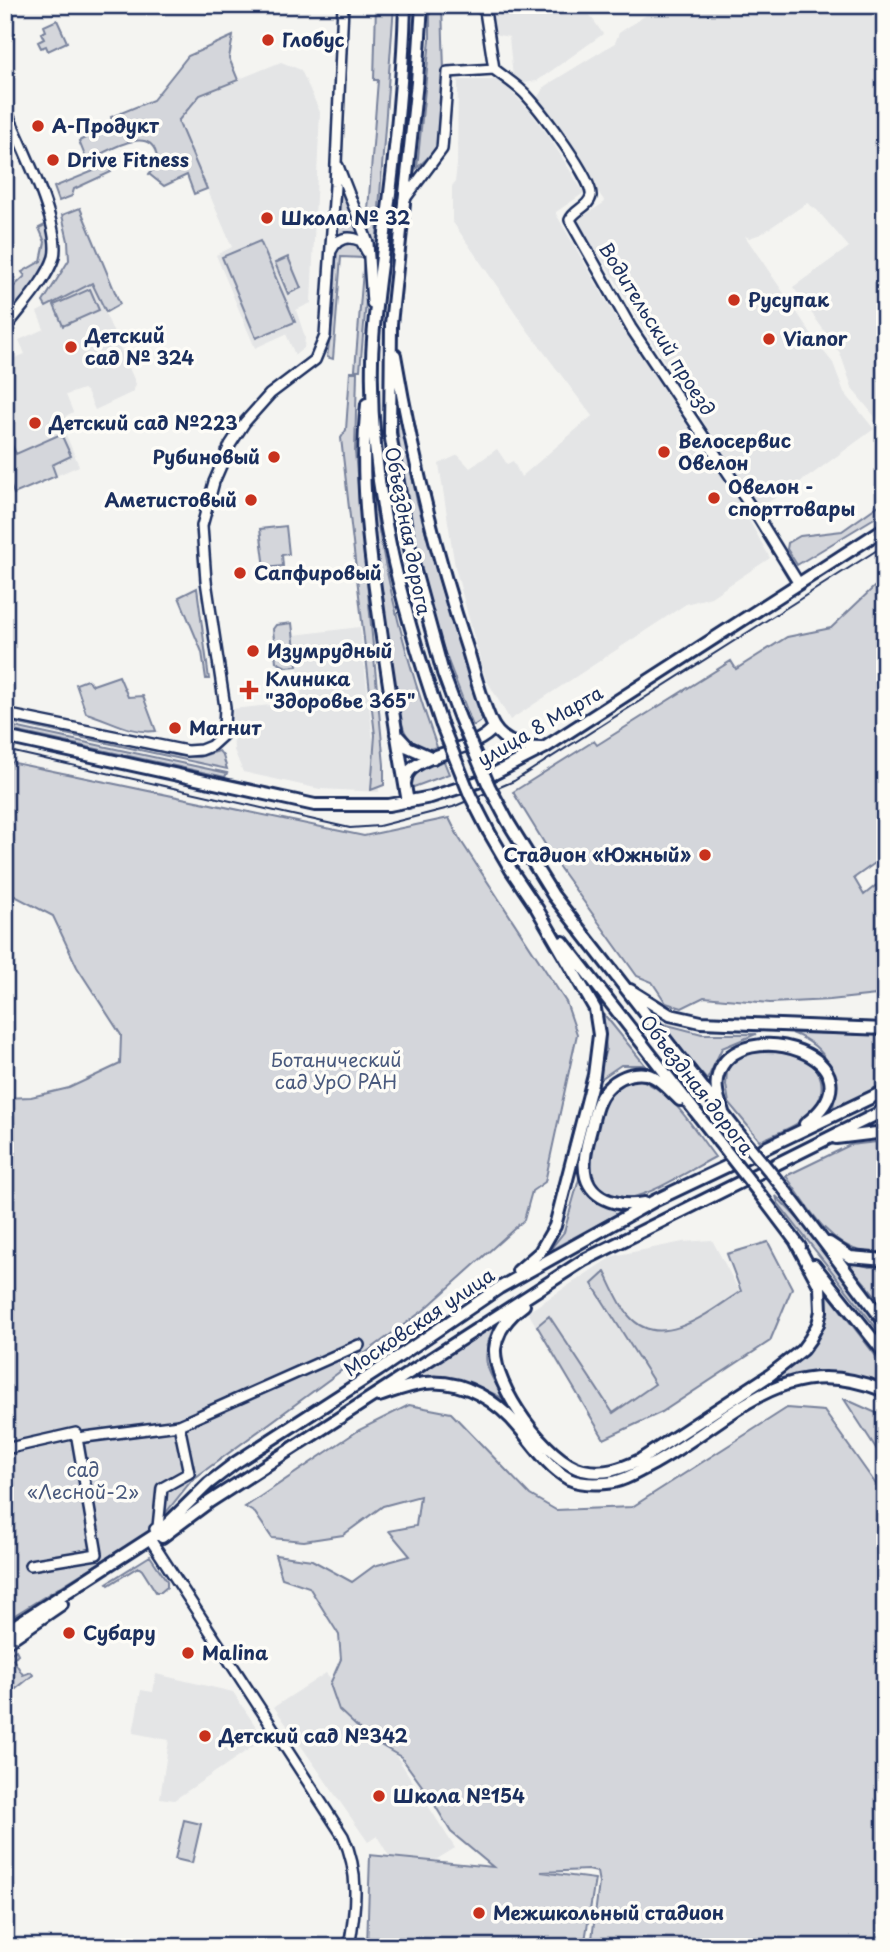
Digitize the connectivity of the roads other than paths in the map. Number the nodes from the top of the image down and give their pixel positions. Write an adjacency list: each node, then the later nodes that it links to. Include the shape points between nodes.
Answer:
1 (343, 5): 7 (street)
2 (405, 5): 12 (main road, Объездная дорога, via 396,144)
3 (422, 5): 8 (main road, Объездная дорога)
4 (476, 5): 5 (street, via 485,11)
5 (494, 69): 8 (street, via 448,72 442,149); 16 (street, Водительский проезд, via 526,94 588,181 589,202 570,219 631,328)
6 (5, 108): 13 (street, via 56,244 51,264)
7 (336, 161): 9 (street); 10 (street)
8 (403, 201): 11 (main road, Объездная дорога)
9 (331, 253): 10 (street, via 341,239 351,238 361,241); 17 (street, via 325,336 315,360 270,394 245,422 214,482 202,526 225,706 222,736 211,746 187,751)
10 (370, 258): 12 (street)
11 (391, 324): 18 (main road, via 408,425 449,595); 26 (main road, Объездная дорога, bridge, via 390,433 405,526 428,625 459,716 529,859)
12 (373, 326): 14 (main road, Объездная дорога)
13 (5, 329)
14 (372, 360): 19 (main road, via 364,430 365,495); 25 (main road, Объездная дорога, bridge, via 372,436 409,628 464,782)
15 (885, 528): 16 (main road, улица 8 Марта)
16 (799, 584): 21 (main road, улица 8 Марта)
17 (5, 714)
18 (494, 727): 21 (main road, via 522,747); 22 (main road, via 481,739)
19 (396, 734): 22 (main road, via 408,747); 23 (main road)
20 (5, 737): 24 (main road, улица 8 Марта, via 315,805)
21 (544, 748): 24 (main road, улица 8 Марта, via 478,782)
22 (433, 758): 23 (main road, via 409,771)
23 (405, 783): 24 (main road)
24 (408, 802)
25 (536, 907): 31 (main road, Объездная дорога); 40 (main road, via 595,1009 598,1049 555,1226 540,1252)
26 (618, 981): 27 (main road, via 670,1015 701,1022); 30 (main road, Объездная дорога)
27 (885, 1029)
28 (885, 1091): 33 (main road, Московская улица)
29 (885, 1111): 34 (main road, Московская улица)
30 (725, 1118): 33 (main road, via 717,1084 729,1058 748,1046 799,1049 824,1066 831,1092 818,1115); 36 (main road, Объездная дорога, bridge)
31 (705, 1123): 35 (main road, via 650,1075 627,1076 604,1091 586,1147 586,1178 598,1195 618,1204); 37 (main road, Объездная дорога, bridge)
32 (885, 1132): 34 (main road)
33 (793, 1135): 35 (main road, Московская улица)
34 (822, 1140): 39 (main road, Московская улица)
35 (654, 1201): 40 (main road, Московская улица)
36 (817, 1231): 38 (main road, via 850,1257); 41 (main road, Объездная дорога)
37 (796, 1242): 39 (main road, via 820,1287 821,1298 818,1324 802,1350 640,1460 600,1473 580,1470 549,1449 498,1371 495,1349 502,1326); 43 (main road, Объездная дорога)
38 (885, 1260)
39 (566, 1270): 45 (main road, Московская улица)
40 (499, 1288): 49 (main road, Московская улица, via 235,1463)
41 (885, 1323)
42 (359, 1345): 46 (street)
43 (885, 1354)
44 (885, 1391): 45 (main road, via 832,1376 789,1382 637,1472 595,1484 570,1479 543,1457 504,1411 459,1386 425,1383)
45 (363, 1401): 49 (main road, Московская улица)
46 (179, 1426): 47 (street); 49 (street, via 189,1473 162,1488)
47 (77, 1438): 48 (street, via 76,1433); 50 (street, via 97,1555)
48 (5, 1449)
49 (154, 1539): 51 (main road, Московская улица); 52 (main road, Московская улица); 53 (street, via 343,1836 357,1892)
50 (30, 1565)
51 (5, 1632)
52 (5, 1643)
53 (349, 1947)

